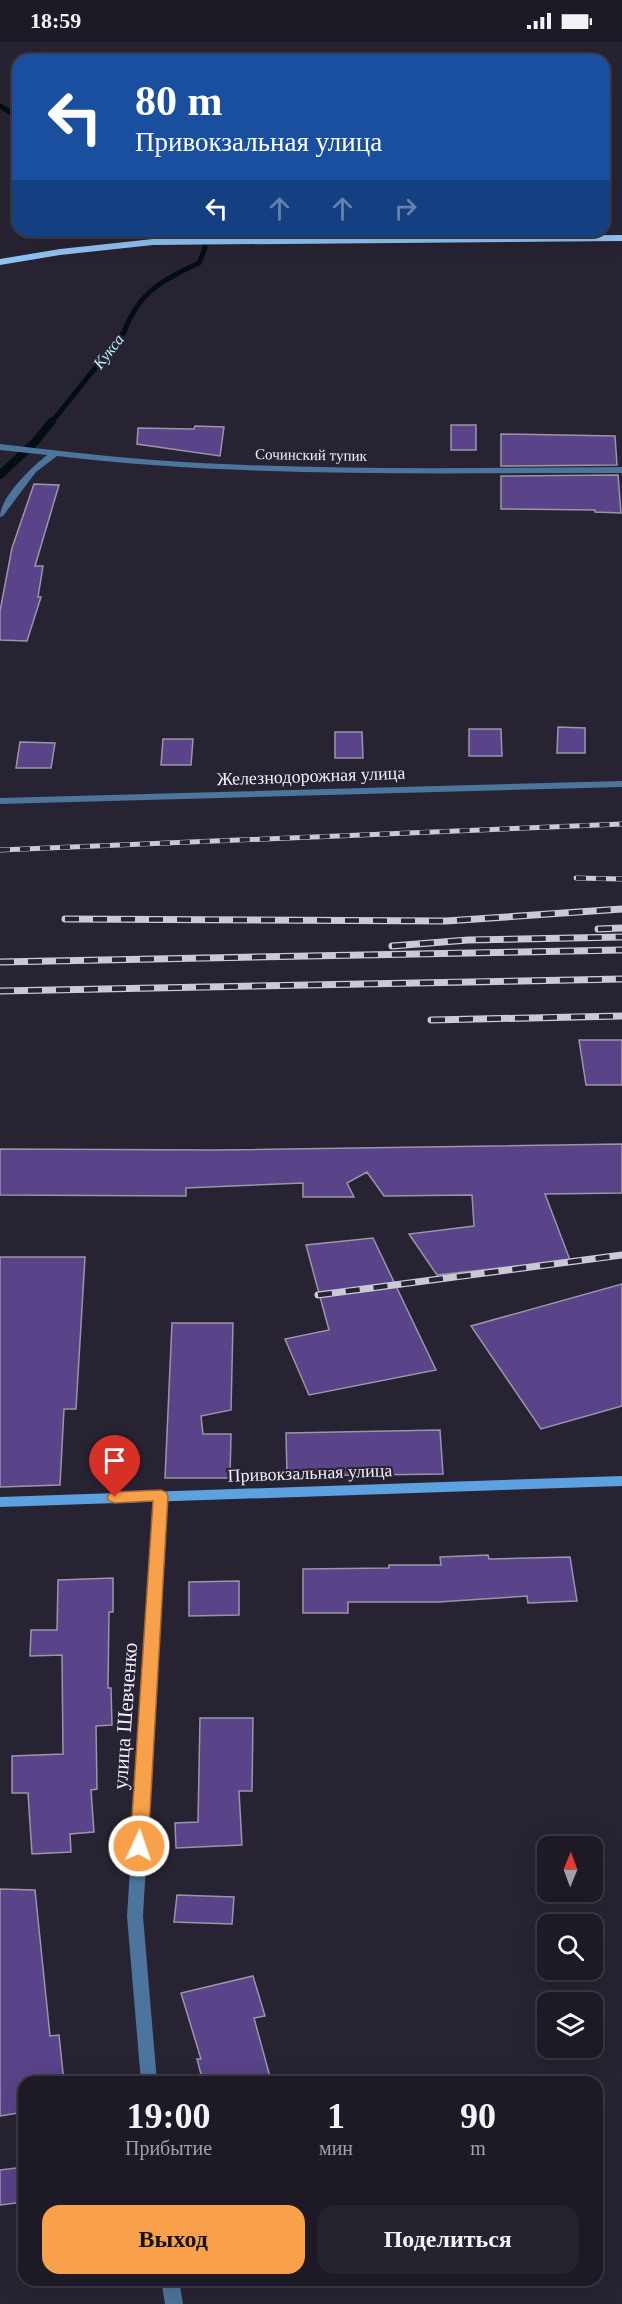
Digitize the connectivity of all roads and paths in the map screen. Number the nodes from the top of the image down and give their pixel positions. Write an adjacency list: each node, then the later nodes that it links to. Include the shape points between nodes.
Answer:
1 (622, 238): 2 (main road, via 121,244)
2 (0, 262)
3 (0, 447): 4 (street, Сочинский тупик)
4 (54, 454): 5 (street, Сочинский тупик, via 291,469); 6 (street, via 33,470)
5 (622, 470)
6 (0, 514)
7 (622, 784): 8 (street, Железнодорожная улица)
8 (0, 801)
9 (622, 1481): 10 (street, Привокзальная улица)
10 (161, 1496): 11 (street, Привокзальная улица); 12 (street, улица Шевченко, via 135,1916)
11 (0, 1502)
12 (148, 2076)
13 (171, 2286): 14 (street)
14 (174, 2304)

